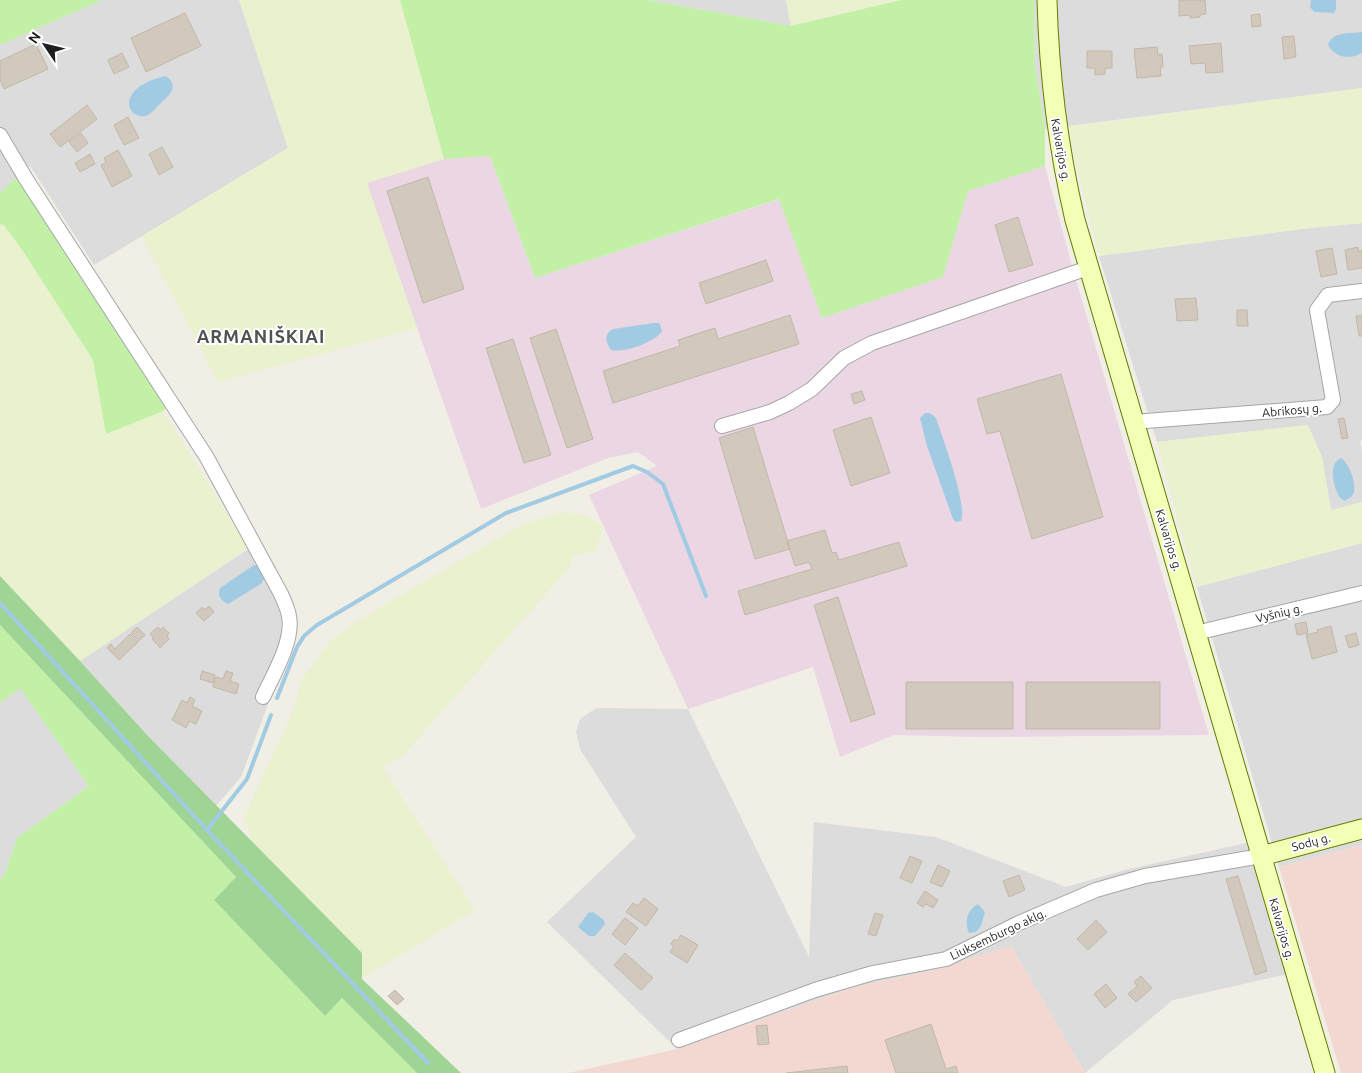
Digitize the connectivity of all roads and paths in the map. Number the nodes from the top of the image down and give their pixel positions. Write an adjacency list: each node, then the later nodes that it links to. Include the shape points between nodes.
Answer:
1 (1048, 0): 3 (main road, Kalvarijos g., via 1052,91 1059,142)
2 (0, 135): 9 (street, via 206,456 281,594 289,617 289,634)
3 (1088, 268): 5 (main road, Kalvarijos g.); 6 (street, via 872,343 844,358 812,389 789,403)
4 (1362, 290): 5 (street, Abrikosų g., via 1328,295 1317,310 1333,400 1327,407)
5 (1133, 422): 8 (main road, Kalvarijos g.)
6 (722, 426)
7 (1362, 593): 8 (street, Vyšnių g.)
8 (1196, 633): 11 (main road, Kalvarijos g.)
9 (263, 697)
10 (1362, 829): 11 (main road, Sodų g.)
11 (1261, 856): 12 (street, Liuksemburgo aklg., via 1145,876 1096,890 946,959 815,990); 13 (main road, Kalvarijos g.)
12 (679, 1040)
13 (1325, 1073)

